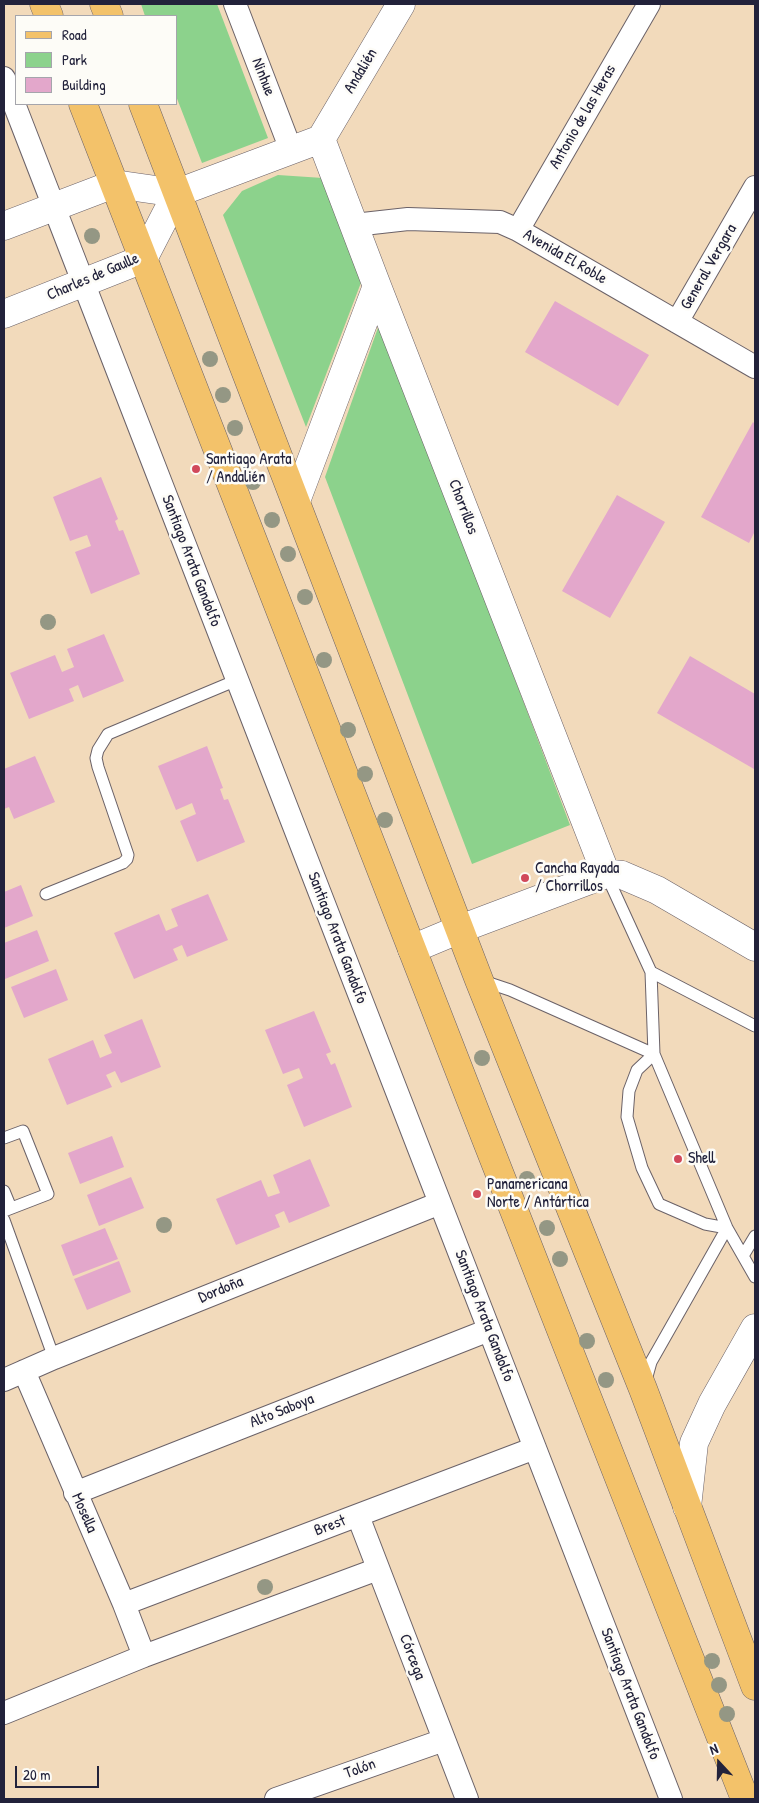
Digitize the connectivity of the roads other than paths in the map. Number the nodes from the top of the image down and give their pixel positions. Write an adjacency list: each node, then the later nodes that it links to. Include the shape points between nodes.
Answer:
1 (235, 4): 8 (street, Ninhue)
2 (401, 4): 7 (street, Andalién)
3 (649, 4): 15 (street, Antonio de las Heras)
4 (4, 78): 12 (street, Santiago Arata Gandolfo)
5 (83, 105): 9 (main road)
6 (143, 105): 11 (main road)
7 (321, 139): 8 (street); 13 (street, Chorrillos)
8 (291, 150): 11 (street)
9 (114, 184): 11 (street); 12 (street); 16 (main road)
10 (755, 187): 20 (street, General Vergara)
11 (177, 192): 16 (street, Charles de Gaulle); 22 (main road)
12 (54, 206): 14 (street); 17 (street, Santiago Arata Gandolfo)
13 (354, 225): 15 (street, Avenida El Roble, via 408,219 500,222); 18 (street, Chorrillos)
14 (4, 226)
15 (518, 230): 20 (street, Avenida El Roble)
16 (143, 259): 17 (street, Charles de Gaulle); 28 (main road)
17 (83, 282): 19 (street, Charles de Gaulle); 23 (street, Santiago Arata Gandolfo)
18 (377, 286): 22 (street); 24 (street, Chorrillos)
19 (4, 314)
20 (677, 322): 21 (street, Avenida El Roble)
21 (755, 367)
22 (296, 501): 26 (main road)
23 (237, 680): 25 (lane, via 108,734 96,758 127,859); 35 (street, Santiago Arata Gandolfo)
24 (606, 874): 26 (street); 27 (street, via 622,875 657,890); 29 (lane)
25 (46, 894)
26 (460, 929): 28 (street); 30 (main road)
27 (755, 947)
28 (412, 949): 60 (main road)
29 (651, 972): 31 (lane); 32 (lane)
30 (479, 980): 32 (lane, via 510,990); 46 (main road)
31 (755, 1026)
32 (654, 1054): 38 (lane); 38 (lane, via 637,1070 628,1091 627,1117 642,1168 659,1204 706,1224)
33 (4, 1138): 36 (lane, via 23,1131 48,1194)
34 (4, 1191): 36 (lane)
35 (440, 1203): 43 (street, Santiago Arata Gandolfo); 44 (street, Dordoña)
36 (7, 1210)
37 (4, 1220): 44 (lane)
38 (727, 1228): 40 (lane); 46 (lane, via 651,1362)
39 (755, 1236): 40 (lane)
40 (743, 1256): 41 (lane)
41 (755, 1277)
42 (755, 1328): 49 (street, via 694,1443)
43 (489, 1330): 47 (street, Santiago Arata Gandolfo); 48 (street, Alto Saboya)
44 (54, 1358): 45 (street, Dordoña)
45 (14, 1375): 48 (street, Mosella)
46 (643, 1389): 49 (main road)
47 (535, 1448): 50 (street, Brest); 59 (street, Santiago Arata Gandolfo)
48 (75, 1493): 52 (street, Mosella)
49 (686, 1507): 54 (main road)
50 (358, 1516): 51 (street, Córcega); 52 (street, Brest)
51 (378, 1569): 53 (street); 56 (street, Córcega)
52 (124, 1604): 53 (street, Mosella)
53 (144, 1656): 55 (street)
54 (755, 1686)
55 (4, 1713)
56 (444, 1740): 57 (street, Tolón); 58 (street, Córcega)
57 (276, 1799)
58 (467, 1799)
59 (671, 1799)
60 (745, 1799)

